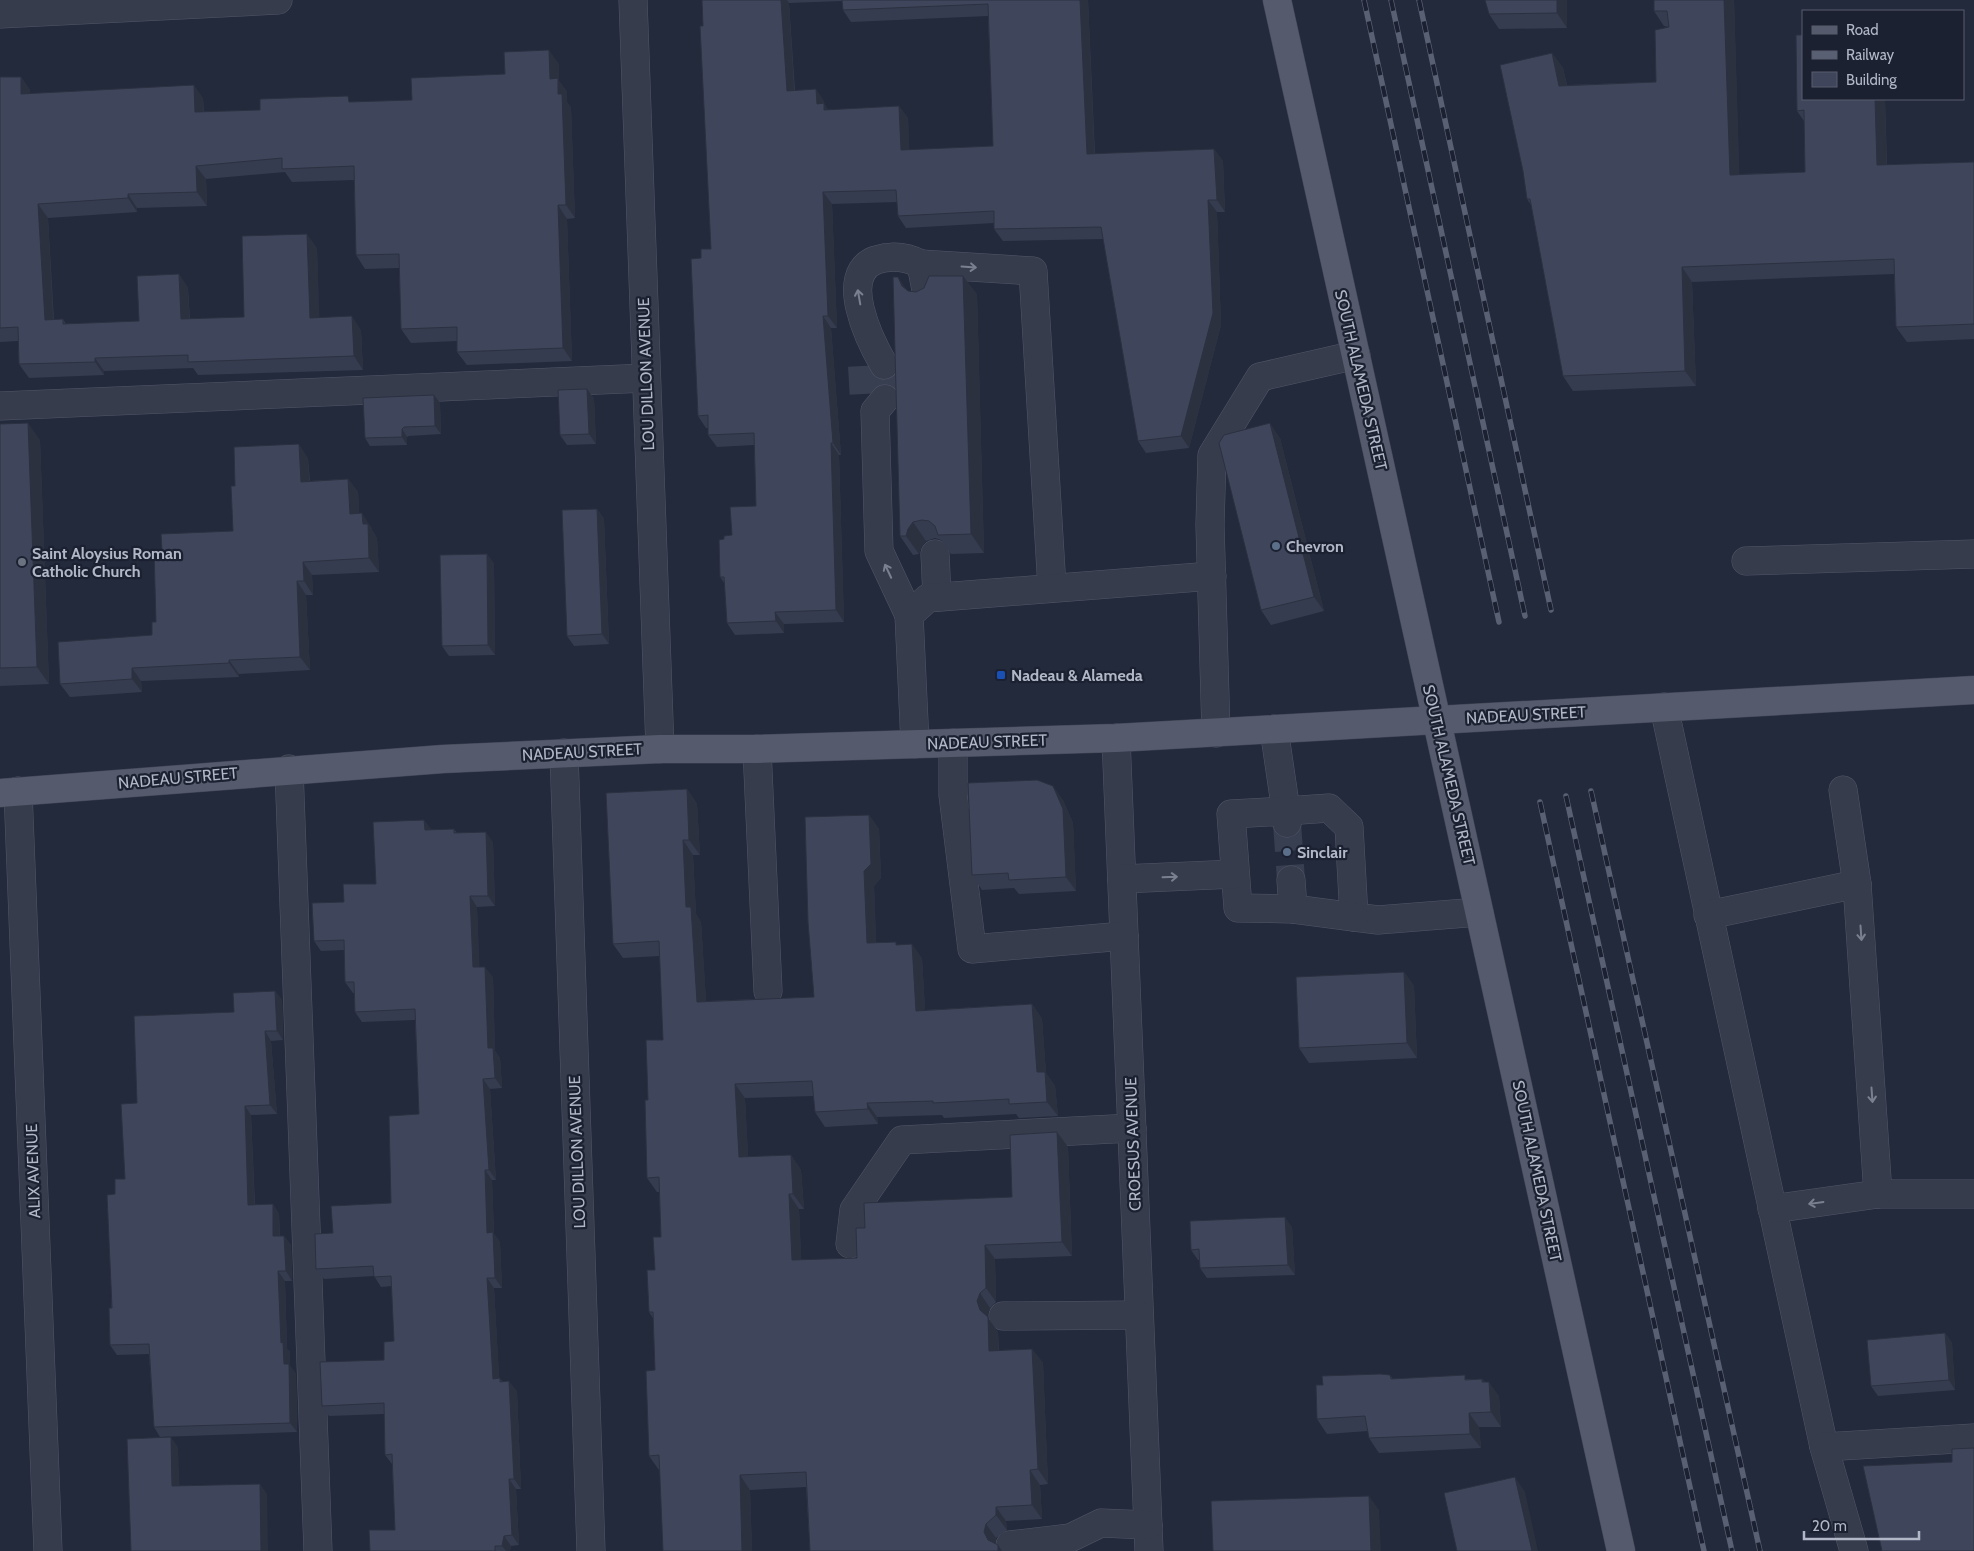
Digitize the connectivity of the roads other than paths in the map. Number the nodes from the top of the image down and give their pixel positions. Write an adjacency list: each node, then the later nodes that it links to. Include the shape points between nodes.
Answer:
1 (278, 0): 4 (street)
2 (633, 0): 9 (street, LOU DILLON AVENUE)
3 (1276, 0): 7 (main road, SOUTH ALAMEDA STREET)
4 (0, 14)
5 (921, 264): 6 (street); 8 (street, one-way to 5, via 857,294 859,275 867,264 880,259 906,257); 16 (street, one-way to 16, via 1033,271)
6 (926, 295)
7 (1356, 354): 15 (street, via 1260,377 1212,455); 21 (main road, SOUTH ALAMEDA STREET)
8 (873, 358)
9 (646, 378): 11 (street); 27 (street, LOU DILLON AVENUE)
10 (875, 403): 18 (street, one-way to 10, via 879,551)
11 (0, 406)
12 (935, 554): 17 (street)
13 (1974, 554): 14 (street)
14 (1746, 561)
15 (1212, 576): 16 (street); 23 (street)
16 (1052, 588): 17 (street)
17 (936, 597): 18 (street, via 928,598)
18 (909, 615): 26 (street)
19 (1974, 690): 20 (main road, NADEAU STREET)
20 (1664, 707): 21 (main road, NADEAU STREET); 40 (street)
21 (1436, 720): 22 (main road, NADEAU STREET); 39 (main road, SOUTH ALAMEDA STREET)
22 (1274, 729): 23 (main road, NADEAU STREET); 33 (street)
23 (1216, 732): 24 (main road, NADEAU STREET)
24 (1116, 738): 25 (main road, NADEAU STREET); 35 (street, CROESUS AVENUE)
25 (953, 743): 26 (main road, NADEAU STREET); 42 (street, via 952,795 972,949)
26 (914, 744): 28 (main road, NADEAU STREET)
27 (660, 749): 28 (main road, NADEAU STREET); 29 (main road, NADEAU STREET)
28 (757, 749): 43 (street)
29 (564, 753): 30 (main road, NADEAU STREET); 57 (street, LOU DILLON AVENUE)
30 (289, 769): 32 (main road, NADEAU STREET); 56 (street)
31 (1844, 790): 37 (street)
32 (9, 792): 55 (street, ALIX AVENUE)
33 (1287, 817): 34 (street, via 1231,814); 41 (street, via 1329,808 1349,827)
34 (1235, 874): 35 (street, one-way to 34); 38 (street, via 1238,908)
35 (1122, 879): 42 (street, CROESUS AVENUE)
36 (1291, 880): 38 (street)
37 (1857, 884): 40 (street); 45 (street, one-way to 45)
38 (1294, 909): 41 (street)
39 (1479, 912): 41 (street, via 1378,920); 58 (main road, SOUTH ALAMEDA STREET)
40 (1708, 915): 47 (street)
41 (1354, 917)
42 (1124, 936): 44 (street, CROESUS AVENUE)
43 (768, 991)
44 (1132, 1128): 48 (street, via 902,1140 854,1210); 49 (street, CROESUS AVENUE)
45 (1878, 1194): 46 (street); 47 (street, one-way to 47)
46 (1974, 1194)
47 (1772, 1209): 52 (street)
48 (850, 1244)
49 (1139, 1315): 50 (street); 53 (street, CROESUS AVENUE)
50 (1003, 1316)
51 (1974, 1438): 52 (street)
52 (1824, 1447): 59 (street)
53 (1149, 1538): 54 (street, via 1101,1523 1070,1538)
54 (1010, 1545)
55 (48, 1551)
56 (318, 1551)
57 (591, 1551)
58 (1621, 1551)
59 (1854, 1551)

